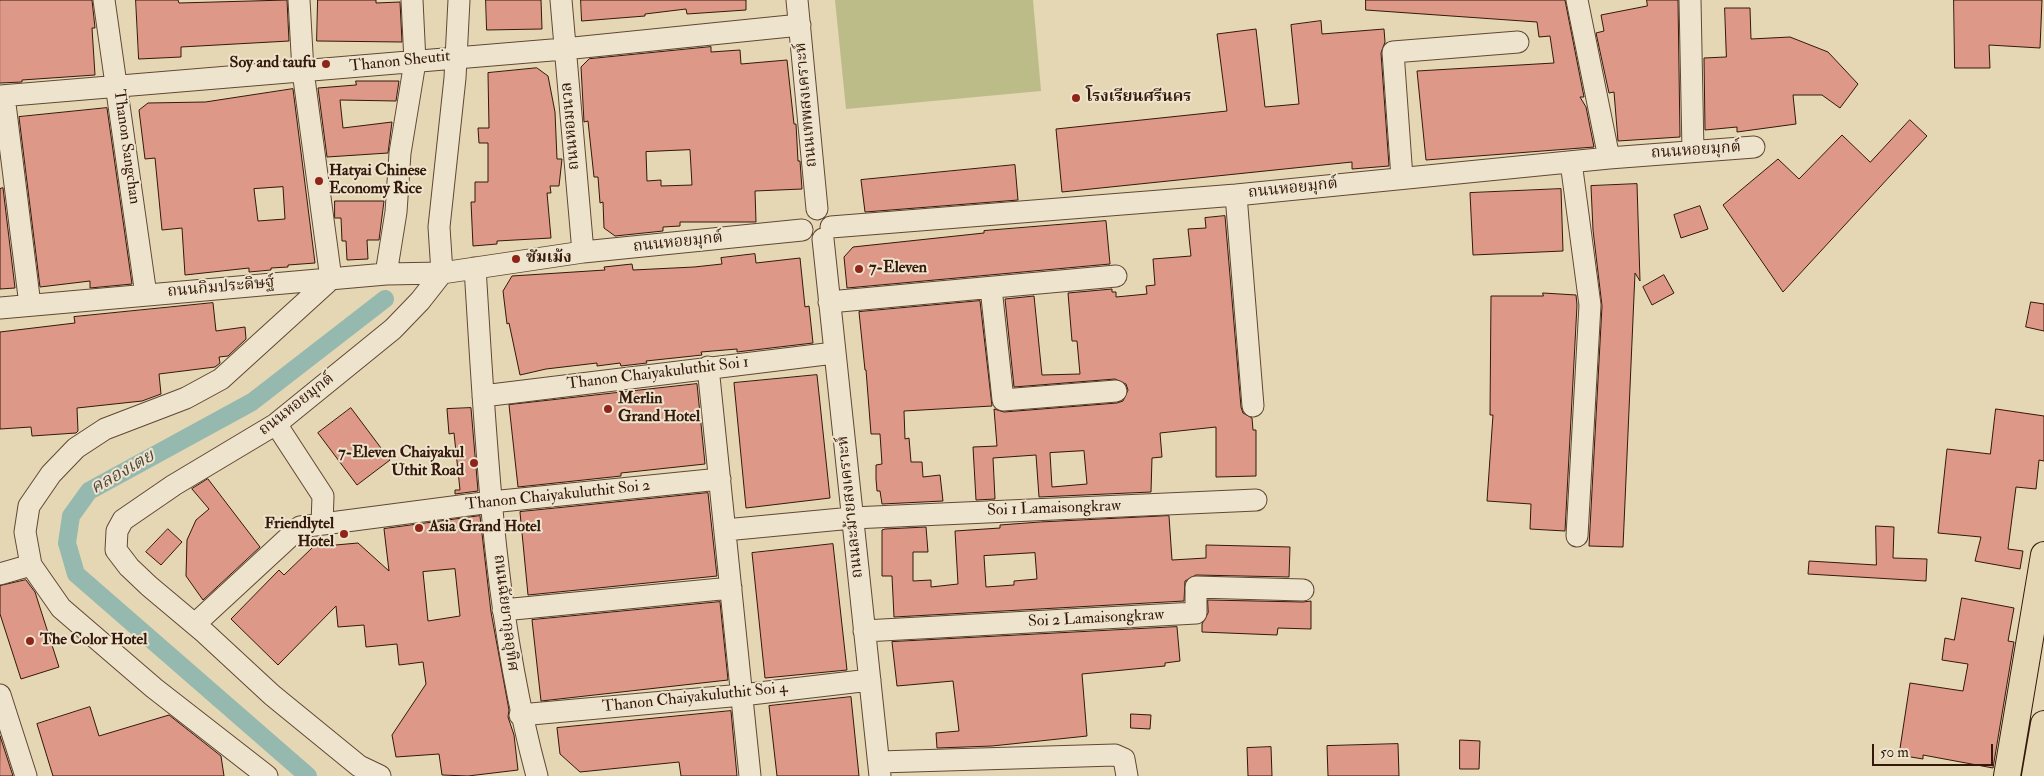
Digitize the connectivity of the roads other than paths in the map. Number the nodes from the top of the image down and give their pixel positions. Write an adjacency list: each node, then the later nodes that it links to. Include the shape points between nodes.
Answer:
1 (104, 0): 15 (street, Thanon Sangchan)
2 (299, 0): 14 (street)
3 (412, 0): 13 (street)
4 (459, 0): 12 (street)
5 (561, 0): 11 (street, ถนนหอมนวล)
6 (797, 0): 9 (street, ถนนเทพสงเคราะห์)
7 (1577, 0): 19 (street)
8 (1690, 0): 18 (street)
9 (800, 24): 11 (street, Thanon Sheutit); 23 (street, ถนนเทพสงเคราะห์)
10 (1518, 42): 21 (street, via 1393,52)
11 (564, 49): 12 (street, Thanon Sheutit); 26 (street, ถนนหอมนวล)
12 (455, 57): 13 (street, Thanon Sheutit); 28 (street)
13 (415, 62): 14 (street, Thanon Sheutit); 29 (street, via 400,153)
14 (303, 71): 15 (street, Thanon Sheutit); 31 (street)
15 (117, 87): 16 (street, Thanon Sheutit); 33 (street, Thanon Sangchan)
16 (2, 96): 35 (street)
17 (1754, 147): 18 (street, ถนนหอยมุกต์)
18 (1693, 152): 19 (street, ถนนหอยมุกต์)
19 (1609, 158): 20 (street, ถนนหอยมุกต์)
20 (1571, 162): 21 (street, ถนนหอยมุกต์); 49 (street, via 1590,305)
21 (1402, 178): 22 (street, ถนนหอยมุกต์)
22 (1236, 195): 25 (street, ถนนหอยมุกต์); 41 (street)
23 (817, 209): 24 (street, via 801,220); 25 (street, via 827,214)
24 (802, 230): 25 (street, via 808,238); 26 (street, ถนนหอยมุกต์)
25 (827, 233): 34 (street, ถนนละม้ายสงเคราะห์)
26 (583, 252): 27 (street, ถนนหอยมุกต์)
27 (475, 268): 28 (street, ถนนหอยมุกต์); 40 (street, ถนนฉัยยากุลอุทิศ)
28 (435, 273): 29 (street, ถนนกิมประดิษฐ์); 42 (street, ถนนหอยมุกต์, via 420,301 392,329)
29 (388, 274): 31 (street, ถนนกิมประดิษฐ์)
30 (1116, 276): 32 (street)
31 (331, 279): 33 (street, ถนนกิมประดิษฐ์); 51 (street, via 221,379 186,398 105,428 76,448 51,474 29,506 26,532)
32 (991, 288): 34 (street); 39 (street, via 1003,400)
33 (146, 295): 35 (street, ถนนกิมประดิษฐ์)
34 (829, 302): 37 (street, ถนนละม้ายสงเคราะห์)
35 (30, 305): 36 (street, ถนนกิมประดิษฐ์)
36 (0, 308)
37 (834, 353): 38 (street, Thanon Chaiyakuluthit Soi 1); 46 (street, ถนนละม้ายสงเคราะห์)
38 (708, 367): 40 (street, Thanon Chaiyakuluthit Soi 1); 43 (street)
39 (1116, 391)
40 (483, 396): 45 (street, ถนนฉัยยากุลอุทิศ)
41 (1253, 406)
42 (276, 424): 47 (street, via 323,496); 56 (street, ถนนหอยมุกต์, via 174,485 123,520 117,531 116,550 129,567)
43 (720, 479): 45 (street, Thanon Chaiyakuluthit Soi 2); 48 (street)
44 (1256, 500): 46 (street, Soi 1 Lamaisongkraw)
45 (491, 502): 47 (street, Thanon Chaiyakuluthit Soi 2); 55 (street, ถนนฉัยยากุลอุทิศ)
46 (852, 518): 48 (street, Soi 1 Lamaisongkraw); 57 (street, ถนนละม้ายสงเคราะห์)
47 (322, 524): 56 (street, Thanon Chaiyakuluthit Soi 2, via 300,527)
48 (724, 530): 53 (street)
49 (1577, 536)
50 (2044, 555): 71 (main road)
51 (31, 565): 52 (street); 66 (street, via 61,608 154,688)
52 (0, 574)
53 (731, 588): 55 (street); 60 (street)
54 (1303, 590): 57 (street, Soi 2 Lamaisongkraw, via 1196,587 1196,613)
55 (504, 610): 61 (street, ถนนฉัยยากุลอุทิศ)
56 (195, 624): 67 (street, ถนนหอยมุกต์, via 272,695 359,766)
57 (864, 632): 58 (street, ถนนละม้ายสงเคราะห์)
58 (870, 680): 60 (street, Thanon Chaiyakuluthit Soi 4); 64 (street, ถนนละม้ายสงเคราะห์)
59 (0, 694): 65 (street)
60 (742, 695): 61 (street, Thanon Chaiyakuluthit Soi 4); 69 (street)
61 (520, 715): 68 (street, ถนนฉัยยากุลอุทิศ)
62 (2044, 724): 63 (main road)
63 (2039, 766)
64 (879, 769): 70 (street, via 1115,755 1124,759)
65 (26, 776)
66 (267, 776)
67 (380, 776)
68 (537, 776)
69 (750, 776)
70 (1127, 776)
71 (2007, 776)

